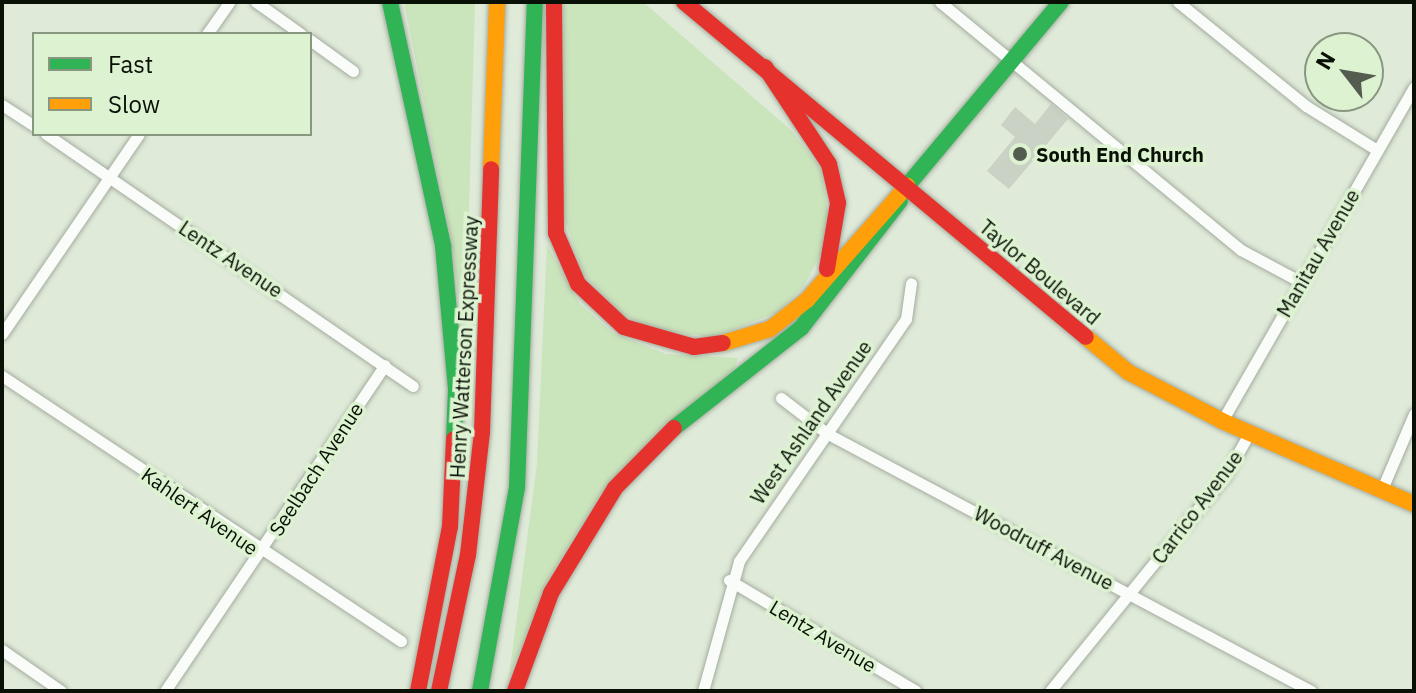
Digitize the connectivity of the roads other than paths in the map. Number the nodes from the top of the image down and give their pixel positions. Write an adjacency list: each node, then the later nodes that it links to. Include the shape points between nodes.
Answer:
1 (229, 2): 11 (street)
2 (256, 2): 12 (street)
3 (390, 2): 46 (main road, via 443,246 456,390 450,527)
4 (497, 2): 47 (main road, Henry Watterson Expressway, via 481,447 468,555)
5 (535, 2): 48 (main road, via 518,473)
6 (554, 2): 25 (main road, via 553,217 561,251 586,295 640,336 679,346 719,346 791,315)
7 (940, 2): 14 (street)
8 (1061, 2): 14 (main road)
9 (1178, 2): 22 (street, via 1306,106)
10 (690, 4): 15 (main road, Taylor Boulevard)
11 (208, 32)
12 (298, 32)
13 (312, 41): 16 (street)
14 (1011, 61): 24 (main road); 26 (street, via 1241,250)
15 (765, 67): 24 (main road, Taylor Boulevard); 25 (main road, via 814,133 832,173 837,233)
16 (353, 71)
17 (1414, 87): 22 (street, Manitau Avenue)
18 (2, 105): 19 (street)
19 (32, 125)
20 (49, 136): 23 (street, Lentz Avenue)
21 (138, 136): 23 (street)
22 (1377, 150): 26 (street, Manitau Avenue)
23 (110, 176): 28 (street); 29 (street, Lentz Avenue)
24 (907, 186): 25 (main road); 34 (main road, Taylor Boulevard, via 1128,372); 49 (main road, via 891,220 801,328 656,442 615,488 551,593)
25 (824, 279)
26 (1301, 282): 34 (street, Manitau Avenue)
27 (911, 283): 36 (street, West Ashland Avenue, via 906,319)
28 (2, 334)
29 (385, 365): 31 (street, Lentz Avenue); 39 (street, Seelbach Avenue)
30 (2, 376): 39 (street, Kahlert Avenue)
31 (413, 386)
32 (781, 398): 36 (street, Woodruff Avenue)
33 (1414, 414): 37 (street)
34 (1222, 421): 35 (main road, Taylor Boulevard)
35 (1250, 432): 37 (main road, Taylor Boulevard); 41 (street, Carrico Avenue, via 1225,476)
36 (828, 434): 40 (street, West Ashland Avenue); 41 (street, Woodruff Avenue)
37 (1382, 489): 38 (main road, Taylor Boulevard)
38 (1414, 504)
39 (262, 554): 42 (street, Kahlert Avenue); 45 (street, Seelbach Avenue)
40 (729, 580): 50 (street); 51 (street, Lentz Avenue)
41 (1129, 594): 52 (street, Carrico Avenue); 53 (street, Woodruff Avenue)
42 (401, 641)
43 (2, 650): 44 (street)
44 (61, 691)
45 (165, 691)
46 (418, 691)
47 (439, 691)
48 (480, 691)
49 (515, 691)
50 (703, 691)
51 (916, 691)
52 (1050, 691)
53 (1311, 691)

